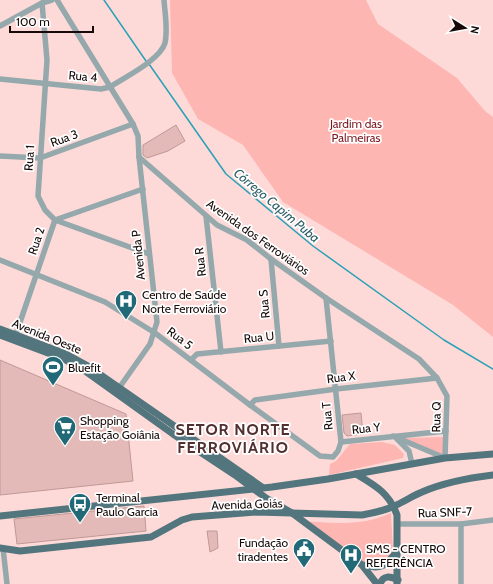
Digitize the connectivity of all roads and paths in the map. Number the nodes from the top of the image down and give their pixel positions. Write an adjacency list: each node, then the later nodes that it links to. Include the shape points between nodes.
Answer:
1 (52, 0): 4 (street)
2 (57, 0): 8 (street)
3 (164, 0): 8 (street, Rua 4, via 165,38 162,50 156,57)
4 (42, 3): 5 (street); 7 (street, Rua 1, via 47,48)
5 (0, 26)
6 (0, 79): 7 (street, Rua 4)
7 (46, 83): 8 (street, Rua 4, via 101,89); 12 (street, Rua 1)
8 (110, 87): 9 (street)
9 (133, 124): 11 (street, via 138,136); 12 (street, Rua 3)
10 (0, 156): 12 (street, Rua 3)
11 (139, 157): 13 (street, Avenida P); 14 (street, Avenida dos Ferroviários)
12 (40, 158): 15 (street, Rua 1, via 38,196 44,210)
13 (142, 189): 15 (street, Rua 2); 16 (street, Avenida P)
14 (206, 216): 17 (street, Avenida dos Ferroviários, via 217,225 247,240); 27 (street, Rua R)
15 (55, 220): 16 (street, Rua 1); 19 (street, Rua 2)
16 (149, 254): 22 (street, Avenida P, via 157,322)
17 (271, 259): 20 (street, Avenida dos Ferroviários); 26 (street, Rua S)
18 (0, 260): 19 (street, Rua 5)
19 (36, 274): 22 (street, Rua 5, via 105,302); 23 (street, Rua 2)
20 (326, 298): 25 (street, Rua T); 29 (street, Avenida dos Ferroviários, via 419,359)
21 (0, 329): 23 (main road, Avenida Oeste)
22 (155, 333): 28 (street, Rua 5); 30 (street, Avenida P)
23 (16, 334): 30 (main road, Avenida Oeste, via 72,357)
24 (0, 335): 41 (main road, Avenida Oeste, via 64,359 85,371)
25 (331, 341): 26 (street, Rua U); 31 (street, Rua T)
26 (279, 346): 27 (street, Rua U)
27 (221, 352): 28 (street, Rua U, via 197,354)
28 (191, 360): 32 (street, Rua 5)
29 (437, 378): 31 (street, Rua X); 33 (street, Rua Q, via 447,396)
30 (119, 388): 44 (main road, Avenida Oeste)
31 (336, 389): 32 (street, Rua X, via 255,400); 35 (street, Rua T)
32 (250, 405): 37 (street, Rua 5, via 320,456)
33 (446, 431): 34 (street, Rua Y); 38 (street, Rua Q)
34 (394, 436): 35 (street, Rua Y); 38 (street, Rua Y); 39 (street, Rua Y, via 409,451)
35 (341, 442): 37 (street, Rua T)
36 (493, 454): 38 (main road, Avenida Goiás)
37 (333, 457)
38 (445, 458): 39 (main road, Avenida Goiás)
39 (412, 464): 40 (main road, Avenida Goiás)
40 (356, 474): 44 (main road, Avenida Goiás); 46 (main road, via 387,495)
41 (234, 475): 43 (main road, Avenida Oeste); 45 (main road, via 235,486)
42 (493, 475): 46 (main road, Avenida Goiás, via 448,483)
43 (252, 488): 44 (main road, Avenida Goiás); 45 (main road, Avenida Goiás); 47 (main road, Avenida Oeste)
44 (262, 488)
45 (231, 492): 48 (main road, Avenida Goiás)
46 (394, 506): 47 (main road, Avenida Goiás, via 362,515); 50 (main road, via 398,516)
47 (292, 513): 52 (main road, Avenida Goiás, via 192,517 151,537 20,551); 54 (main road, Avenida Oeste)
48 (0, 516)
49 (493, 520): 51 (street, Rua SNF-7)
50 (397, 524): 51 (street, Rua SNF-7); 53 (main road)
51 (461, 524): 58 (street)
52 (1, 548): 56 (street)
53 (397, 551): 54 (main road, via 378,568); 55 (main road)
54 (362, 565): 57 (main road, Avenida Oeste)
55 (398, 582): 57 (main road, via 392,577 385,577)
56 (7, 584)
57 (379, 584)
58 (461, 584)

